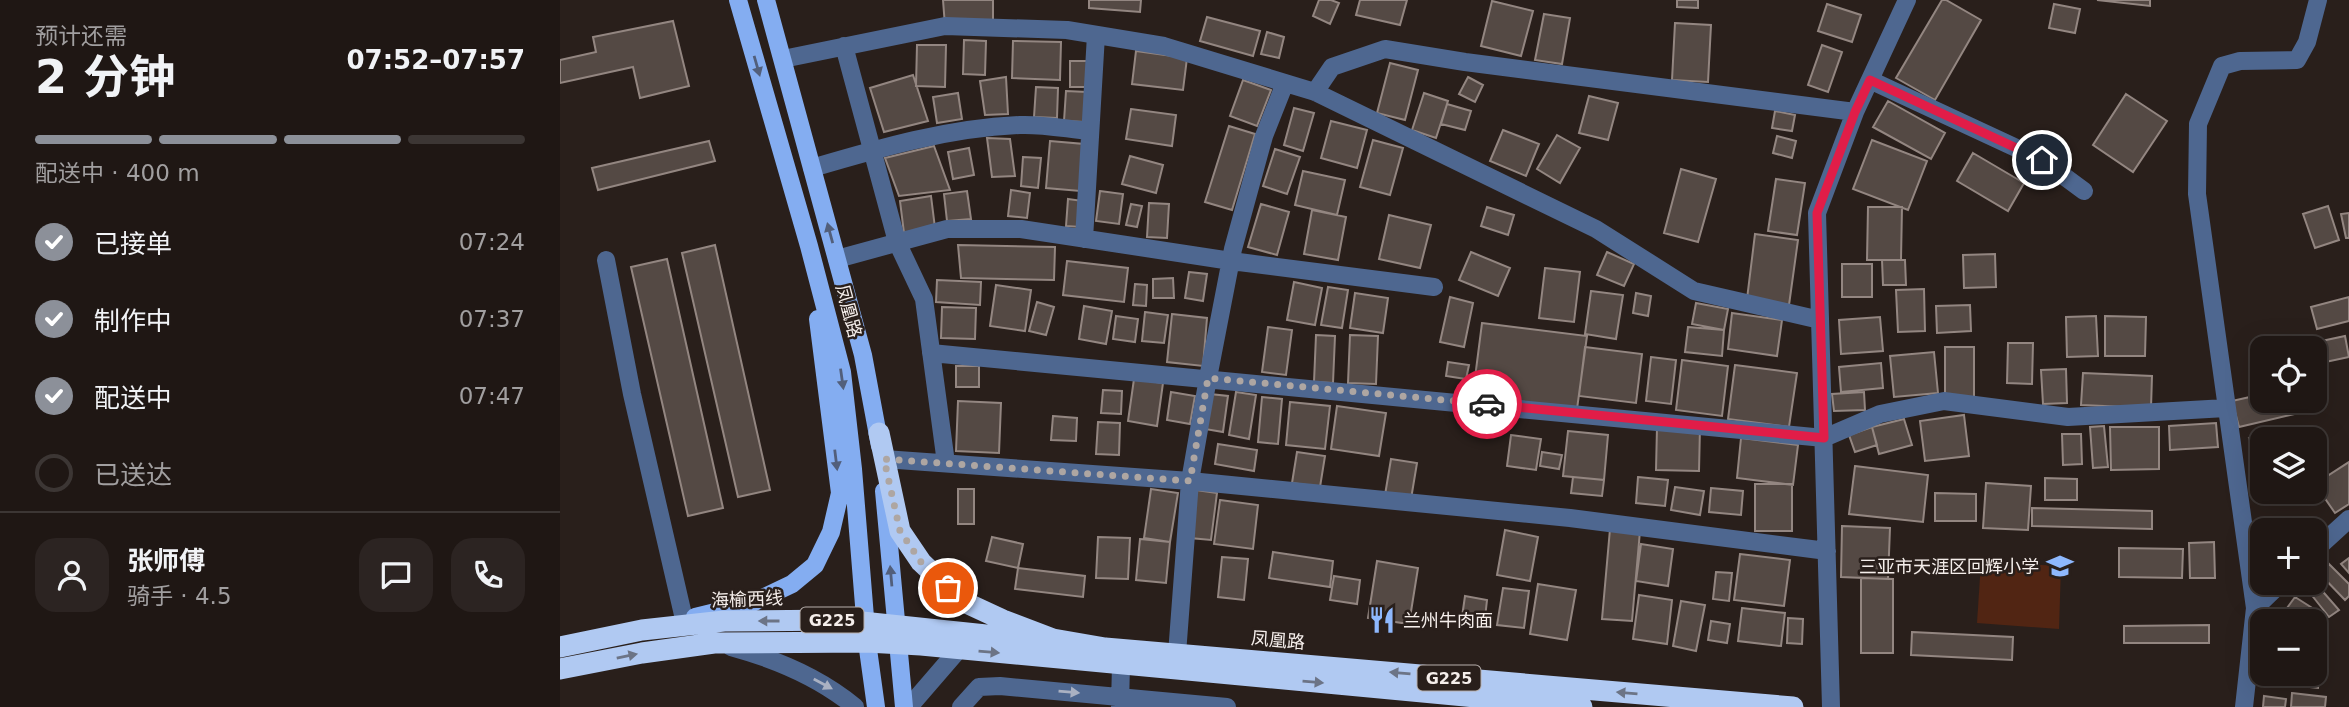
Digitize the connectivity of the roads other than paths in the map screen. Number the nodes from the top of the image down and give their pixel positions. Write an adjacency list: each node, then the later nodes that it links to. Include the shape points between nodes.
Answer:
1 (738, 0): 18 (main road, 凤凰路, one-way to 18)
2 (766, 0): 7 (main road, 凤凰路)
3 (1907, 0): 8 (street)
4 (2318, 0): 26 (street, via 2297,60 2239,61 2222,66 2198,124 2197,194)
5 (1096, 34): 6 (street, via 945,26); 9 (street, via 1164,46); 12 (street)
6 (844, 46): 7 (street); 13 (street)
7 (783, 59): 14 (main road, 凤凰路)
8 (1870, 80): 11 (street); 15 (street, via 2042,160)
9 (1285, 83): 10 (street); 21 (street, via 1264,136)
10 (1315, 92): 11 (street, via 1332,67 1385,49); 23 (street, via 1597,229 1695,291)
11 (1855, 112): 23 (street, via 1817,213)
12 (1090, 131): 13 (street, via 1022,125 976,129); 16 (street)
13 (871, 150): 14 (street); 17 (street)
14 (812, 168): 19 (main road, 凤凰路, one-way to 14)
15 (2084, 191)
16 (1084, 239): 17 (street, via 1021,229 947,229); 21 (street)
17 (897, 242): 19 (street); 24 (street, via 924,299)
18 (809, 246): 37 (main road, one-way to 37, via 840,493 831,532 816,565 792,584 752,603); 39 (main road, 凤凰路, one-way to 39, via 842,372)
19 (837, 259): 27 (main road, 凤凰路)
20 (607, 260): 37 (street, via 632,394)
21 (1231, 261): 22 (street); 25 (street)
22 (1434, 287)
23 (1820, 320): 28 (street)
24 (931, 353): 25 (street); 30 (street)
25 (1208, 378): 28 (street); 31 (street)
26 (2226, 408): 28 (street, via 2068,417 1944,401 1881,414); 36 (street)
27 (878, 433): 29 (highway, 凤凰路 / G225); 40 (main road, 凤凰路, one-way to 27)
28 (1824, 438): 34 (street)
29 (884, 459): 30 (street); 43 (highway, 凤凰路 / G225, via 900,531 921,562 962,601 1053,639)
30 (946, 463): 31 (street)
31 (1190, 481): 34 (street, via 1570,518); 45 (street)
32 (2349, 519): 33 (street)
33 (2327, 539)
34 (1827, 551): 56 (street)
35 (2269, 595): 36 (street)
36 (2255, 608): 57 (street)
37 (684, 620): 38 (main road)
38 (642, 630): 39 (highway, 海榆西线 / G225, one-way to 38, via 843,620 724,621); 42 (highway, 海榆西线 / G225)
39 (866, 632): 40 (highway, 海榆西线 / G225); 41 (highway, 海榆西线 / G225); 50 (main road, 凤凰路)
40 (896, 635): 43 (highway, 海榆西线 / G225); 44 (highway, 海榆西线 / G225, via 921,645); 51 (main road, 凤凰路)
41 (714, 643): 47 (highway, 海榆西线 / G225, one-way to 41); 49 (street, one-way to 49, via 767,657 837,692)
42 (560, 647)
43 (1105, 648): 45 (highway, 凤凰路 / G225)
44 (959, 649): 46 (highway, G225, one-way to 46); 51 (street)
45 (1177, 654): 55 (highway, 凤凰路 / G225, one-way to 45)
46 (1121, 664): 48 (street); 54 (highway, G225, one-way to 54)
47 (560, 669)
48 (1120, 702): 52 (street, one-way to 48, via 979,687 1000,686); 53 (street)
49 (855, 707)
50 (876, 707)
51 (906, 707)
52 (961, 707)
53 (1227, 707)
54 (1582, 707)
55 (1793, 707)
56 (1831, 707)
57 (2244, 707)

